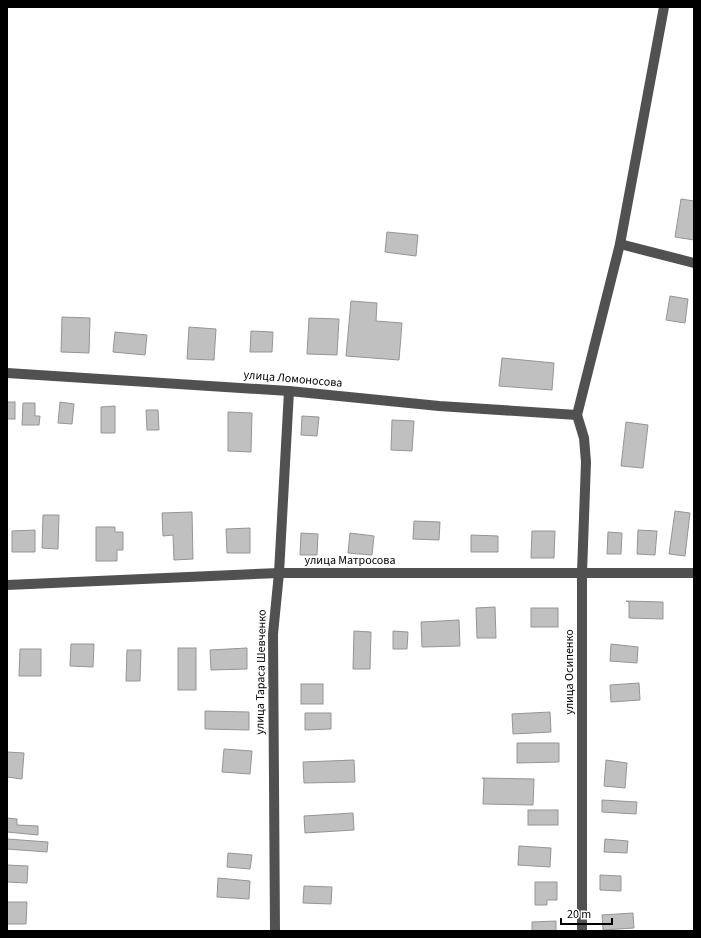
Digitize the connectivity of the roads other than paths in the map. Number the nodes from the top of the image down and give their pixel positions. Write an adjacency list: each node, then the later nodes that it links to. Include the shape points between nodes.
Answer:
1 (664, 7): 2 (street)
2 (620, 244): 3 (street); 6 (street)
3 (694, 263)
4 (7, 373): 5 (street, улица Ломоносова)
5 (289, 391): 6 (street, улица Ломоносова, via 439,406); 7 (street, улица Тараса Шевченко)
6 (577, 415): 8 (street, улица Осипенко, via 584,438 586,462)
7 (279, 573): 8 (street, улица Матросова); 10 (street, улица Матросова); 11 (street, улица Тараса Шевченко, via 273,634)
8 (582, 573): 9 (street, улица Матросова); 12 (street, улица Осипенко)
9 (694, 573)
10 (7, 585)
11 (275, 931)
12 (582, 931)

